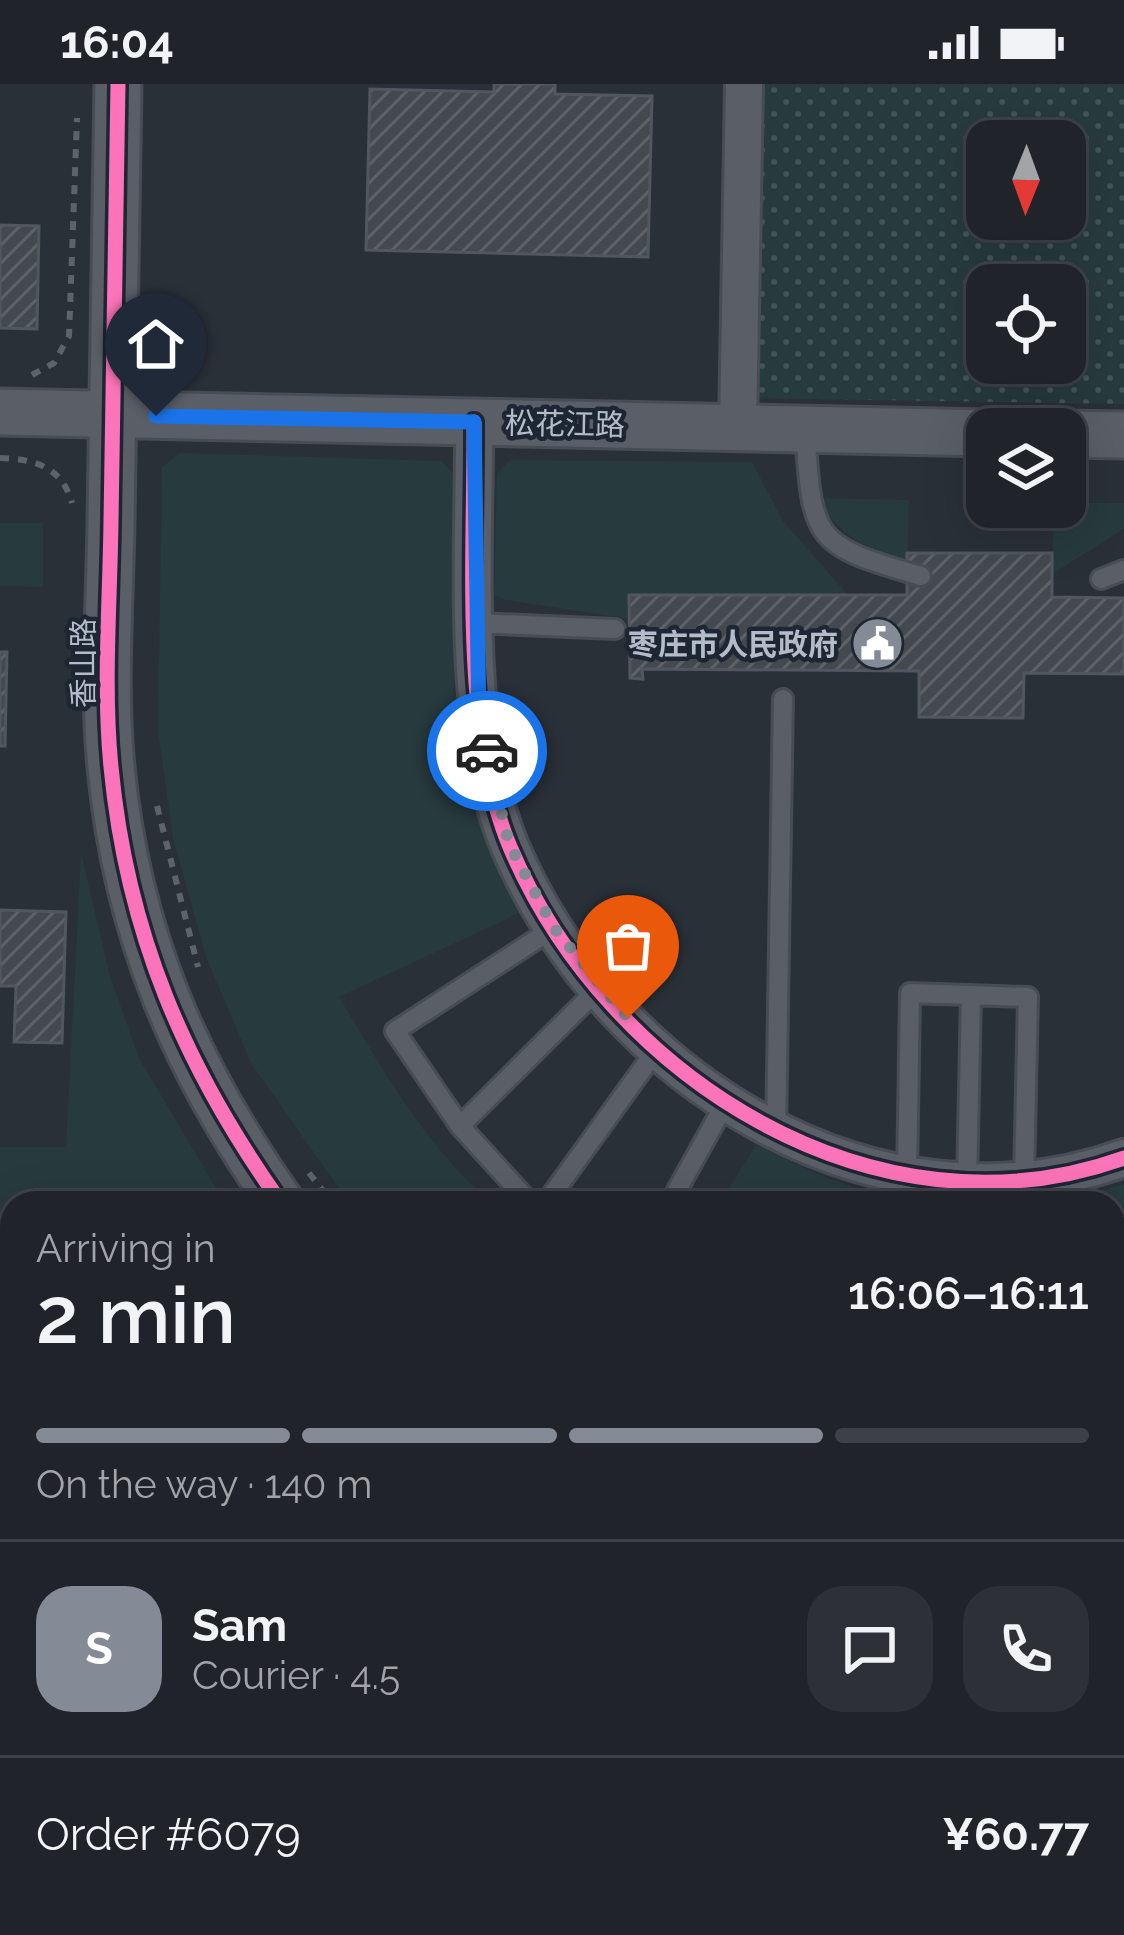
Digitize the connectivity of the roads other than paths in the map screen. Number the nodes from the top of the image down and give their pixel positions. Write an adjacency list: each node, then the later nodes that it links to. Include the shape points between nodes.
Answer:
1 (118, 84): 4 (street, 香山路)
2 (744, 84): 6 (street)
3 (8, 394): 4 (street, 松花江路)
4 (110, 415): 5 (street, 松花江路); 28 (street, 香山路, via 110,765 126,872 156,978 222,1120)
5 (474, 422): 6 (street, 松花江路); 14 (street)
6 (738, 427): 7 (street, 松花江路)
7 (805, 429): 8 (street, 松花江路); 12 (lane, via 809,509 841,553)
8 (966, 433)
9 (1086, 434): 10 (street)
10 (1124, 435)
11 (1124, 570): 13 (lane)
12 (921, 576)
13 (1101, 579)
14 (476, 623): 15 (lane); 17 (street, via 479,720 509,844)
15 (615, 629)
16 (783, 699): 23 (lane)
17 (554, 928): 18 (street); 22 (lane, via 395,1030)
18 (600, 987): 20 (street); 22 (lane)
19 (971, 995): 25 (lane, via 910,993); 26 (lane, via 1028,997); 27 (lane)
20 (657, 1049): 21 (street); 30 (lane)
21 (726, 1102): 23 (street); 31 (lane)
22 (460, 1126): 29 (lane)
23 (776, 1133): 25 (street)
24 (1124, 1158): 26 (street)
25 (907, 1179): 27 (street)
26 (1024, 1180): 27 (street)
27 (967, 1184)
28 (272, 1191)
29 (519, 1191)
30 (555, 1191)
31 (677, 1191)

